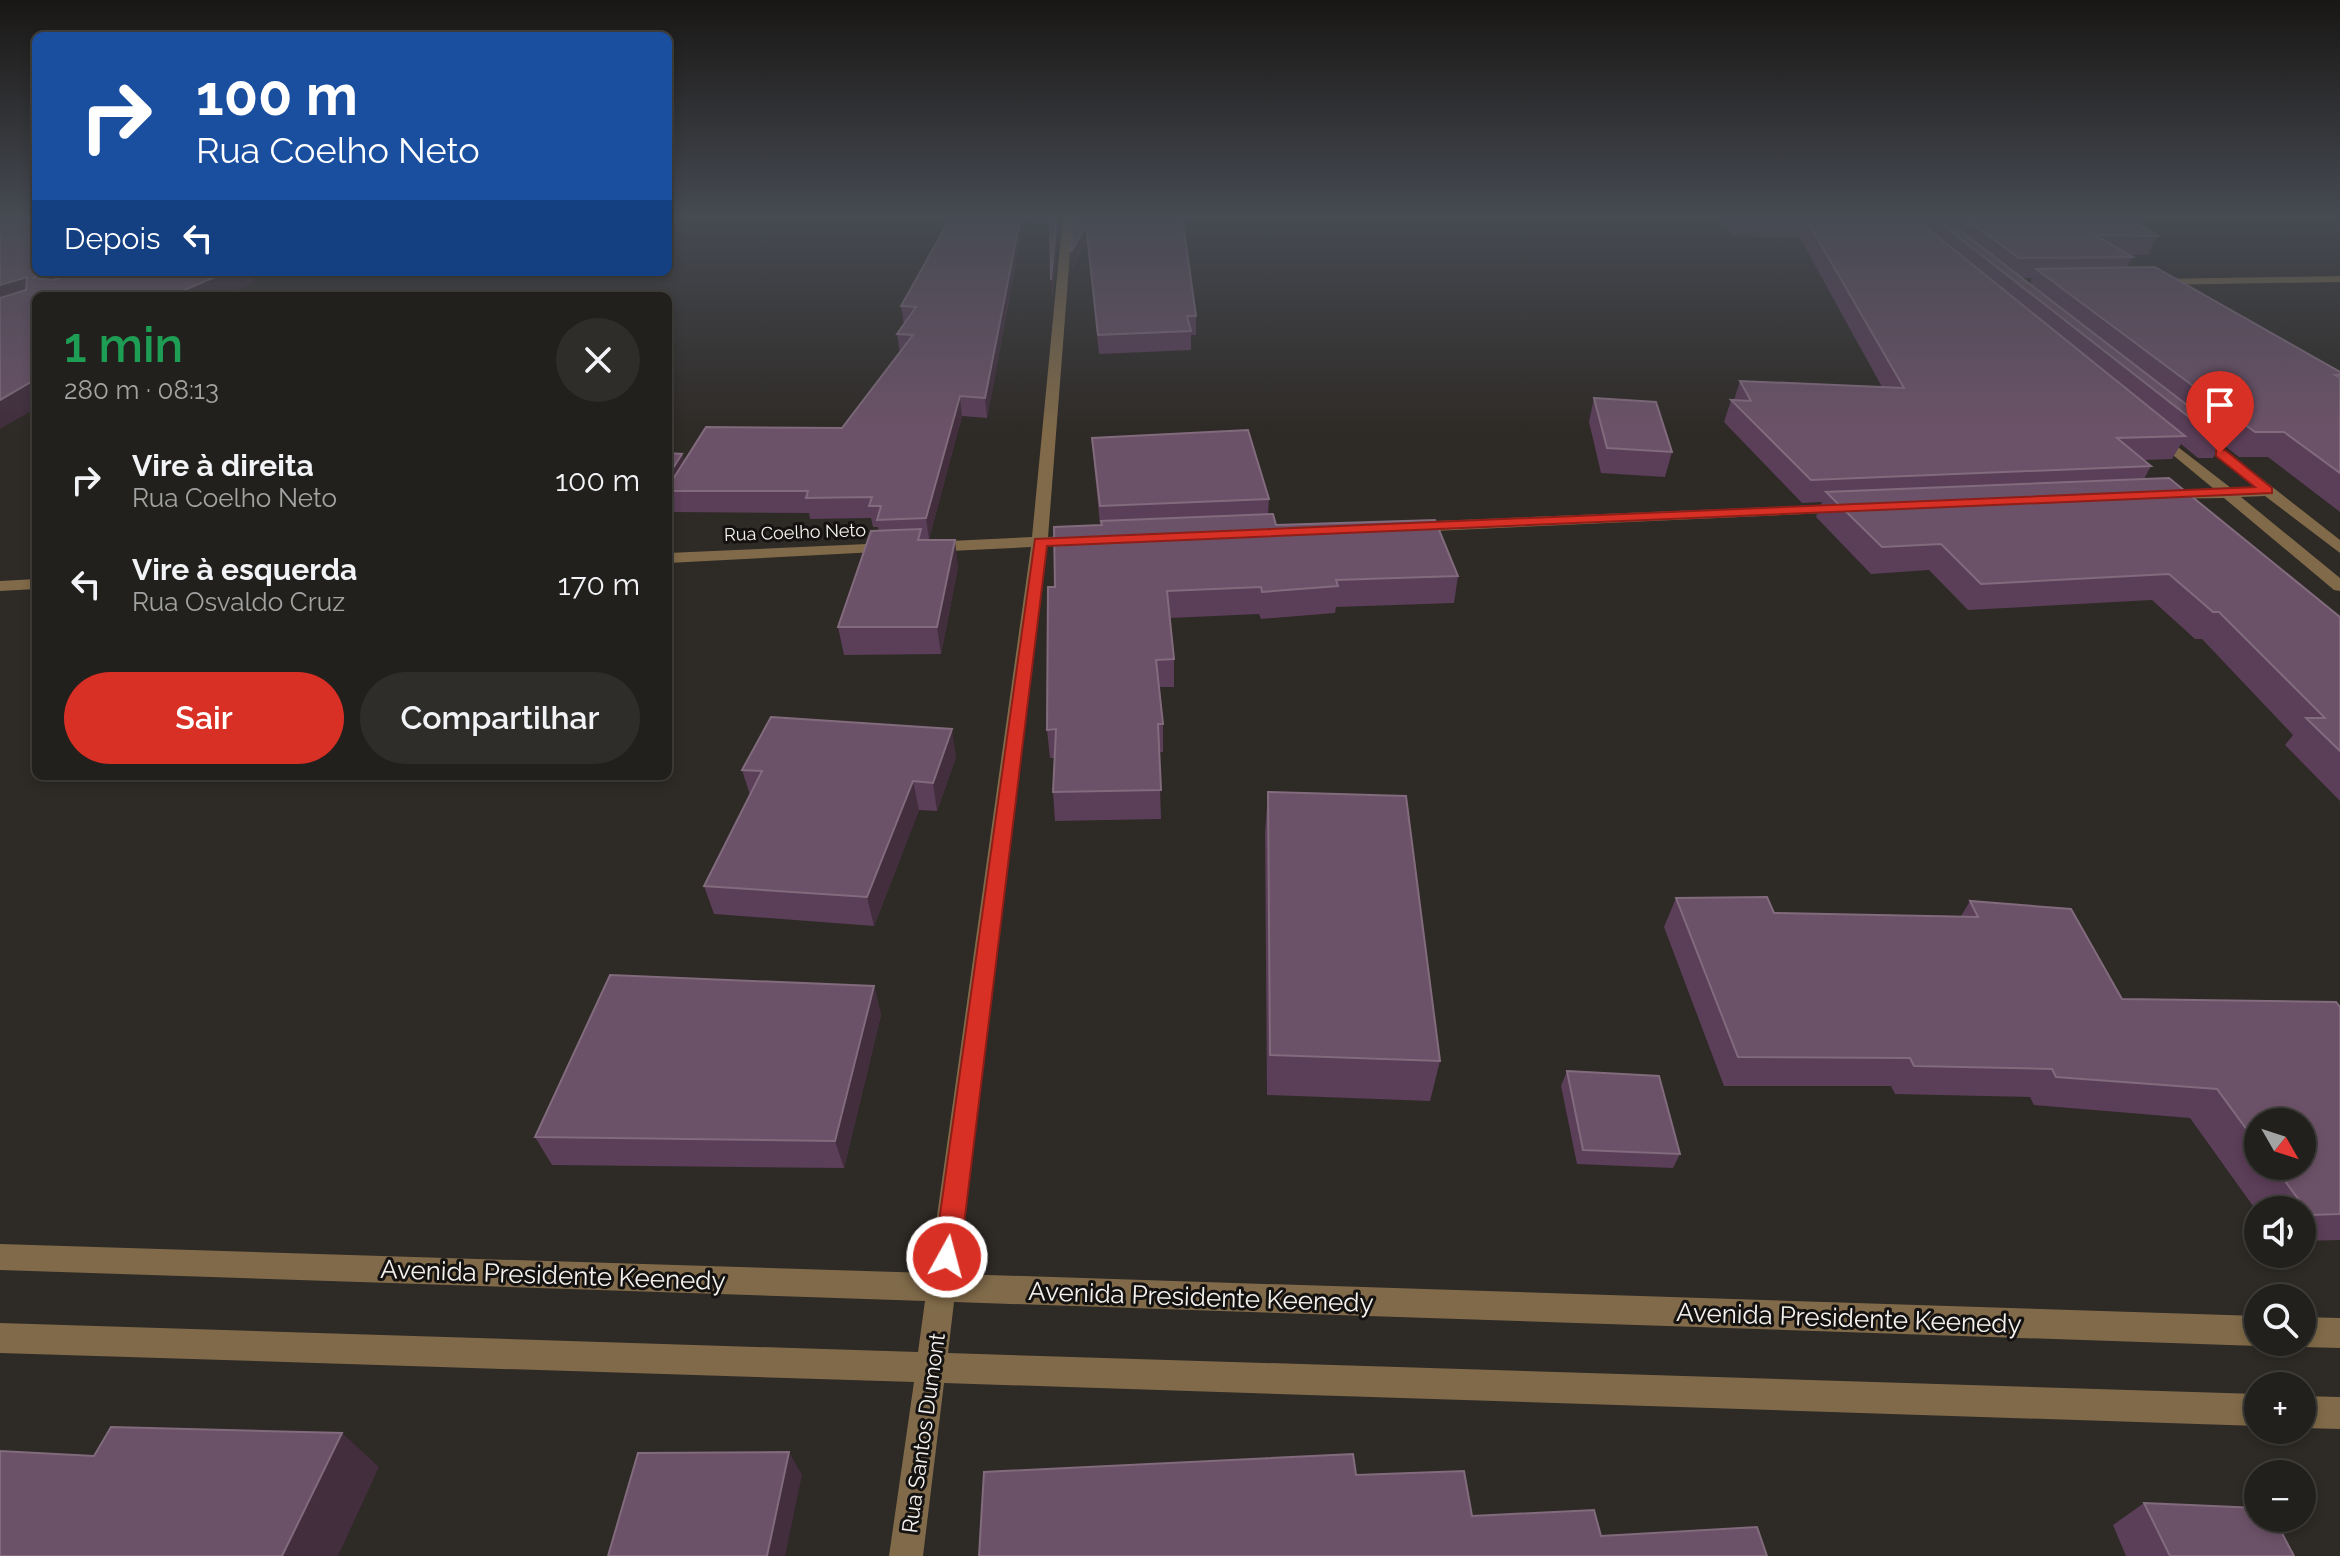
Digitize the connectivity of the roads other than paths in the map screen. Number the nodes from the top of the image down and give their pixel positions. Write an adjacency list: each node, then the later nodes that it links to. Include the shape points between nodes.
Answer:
1 (1062, 288): 10 (street, Rua Santos Dumont)
2 (2181, 422): 4 (street)
3 (2143, 424): 5 (street)
4 (2267, 491): 5 (street); 11 (street)
5 (2228, 493): 6 (street); 15 (street)
6 (2149, 496)
7 (1864, 508): 8 (street)
8 (1389, 528)
9 (1104, 539): 10 (street, Rua Coelho Neto)
10 (1040, 542): 12 (street, Rua Coelho Neto); 17 (street, Rua Santos Dumont)
11 (2340, 548)
12 (672, 558)
13 (32, 584): 14 (street)
14 (0, 586)
15 (2340, 586)
16 (0, 1257): 17 (street, Avenida Presidente Keenedy)
17 (943, 1288): 18 (street, Avenida Presidente Keenedy); 22 (street, Rua Santos Dumont)
18 (2244, 1331)
19 (2316, 1332): 20 (street)
20 (2340, 1333)
21 (0, 1338): 22 (street)
22 (932, 1368): 23 (street); 26 (street, Rua Santos Dumont)
23 (2244, 1410)
24 (2316, 1412): 25 (street)
25 (2340, 1413)
26 (906, 1556)

